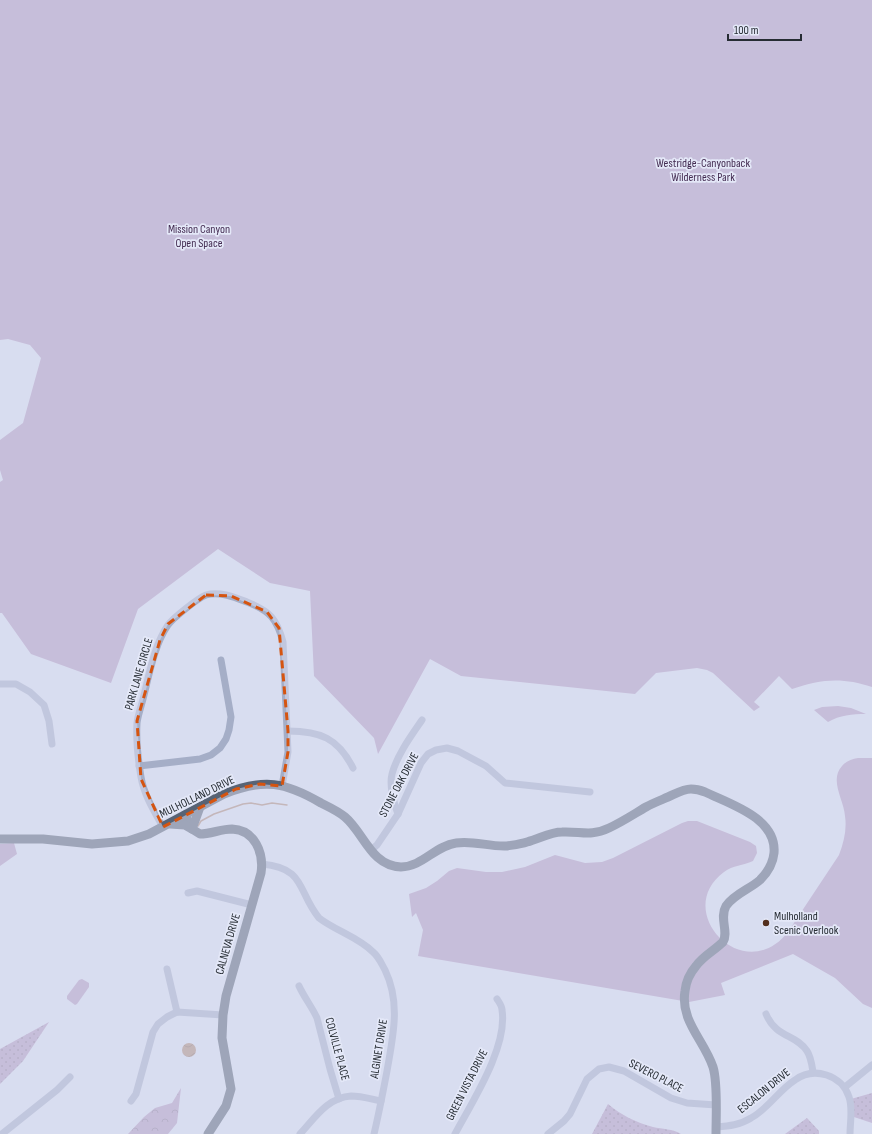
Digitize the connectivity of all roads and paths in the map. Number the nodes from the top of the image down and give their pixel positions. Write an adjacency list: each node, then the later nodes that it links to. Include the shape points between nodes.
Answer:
1 (221, 660): 6 (street, via 231,718 226,739 220,748 200,759)
2 (0, 684): 5 (street, via 16,684 44,705 50,721)
3 (422, 720): 11 (street, via 401,752 392,775 392,799)
4 (288, 731): 6 (street, PARK LANE CIRCLE, via 282,642 274,619 253,604 231,596 206,595 196,600 168,624 160,640 137,721); 7 (street, via 304,731 324,736 347,757); 8 (street, PARK LANE CIRCLE, via 288,752)
5 (52, 744)
6 (139, 766): 13 (street, PARK LANE CIRCLE, via 146,796)
7 (353, 768)
8 (282, 786): 10 (main road, MULHOLLAND DRIVE, via 248,786 224,794); 16 (main road, MULHOLLAND DRIVE, via 301,791 345,817)
9 (590, 792): 11 (street, STONE OAK DRIVE, via 505,783 486,766 447,748 428,754 421,763)
10 (200, 807): 12 (main road, MULHOLLAND DRIVE); 14 (main road)
11 (398, 814): 16 (street, STONE OAK DRIVE)
12 (185, 815): 13 (main road, MULHOLLAND DRIVE); 14 (main road)
13 (165, 825): 14 (main road, CALNEVA DRIVE, via 185,825); 15 (main road, MULHOLLAND DRIVE, via 128,841 92,844 43,839)
14 (192, 829): 17 (main road, CALNEVA DRIVE, via 200,834 233,829 243,832 258,846)
15 (0, 839)
16 (371, 850): 33 (main road, MULHOLLAND DRIVE, via 389,864 409,867 441,848 453,844 465,842 507,846 558,832 592,833 610,828 647,806 689,789 705,792 755,817 770,834 774,846 773,858 760,880 730,901 726,907 723,920 725,939 695,966 688,979 684,998 691,1025 715,1076)
17 (262, 864): 19 (main road, CALNEVA DRIVE); 32 (street, ALGINET DRIVE, via 280,867 290,872 299,880 319,918 366,946 379,959 393,992 395,1010 395,1029)
18 (188, 893): 19 (street, via 197,891)
19 (252, 906): 25 (main road, CALNEVA DRIVE)
20 (168, 969): 23 (street)
21 (299, 986): 30 (street, COLVILLE PLACE, via 317,1018)
22 (497, 999): 39 (street, GREEN VISTA DRIVE, via 502,1008 498,1048)
23 (177, 1012): 25 (street); 31 (street, via 158,1024 153,1032 136,1094)
24 (766, 1014): 27 (street, via 775,1029 806,1049)
25 (223, 1015): 36 (main road, CALNEVA DRIVE, via 222,1038 231,1090 226,1106)
26 (872, 1065): 29 (street)
27 (813, 1072): 29 (street, via 834,1077); 34 (street, ESCALON DRIVE, via 794,1080 753,1118 741,1124)
28 (70, 1077): 35 (street)
29 (845, 1087): 41 (street, via 850,1099)
30 (340, 1099): 32 (street, via 358,1096); 37 (street, via 323,1109)
31 (131, 1101)
32 (381, 1101): 38 (street, ALGINET DRIVE)
33 (716, 1105): 34 (main road); 40 (street, SEVERO PLACE, via 687,1103 671,1098 624,1071 609,1067 599,1069 587,1079 570,1114)
34 (716, 1130)
35 (2, 1134)
36 (208, 1134)
37 (300, 1134)
38 (374, 1134)
39 (455, 1134)
40 (548, 1134)
41 (850, 1134)

